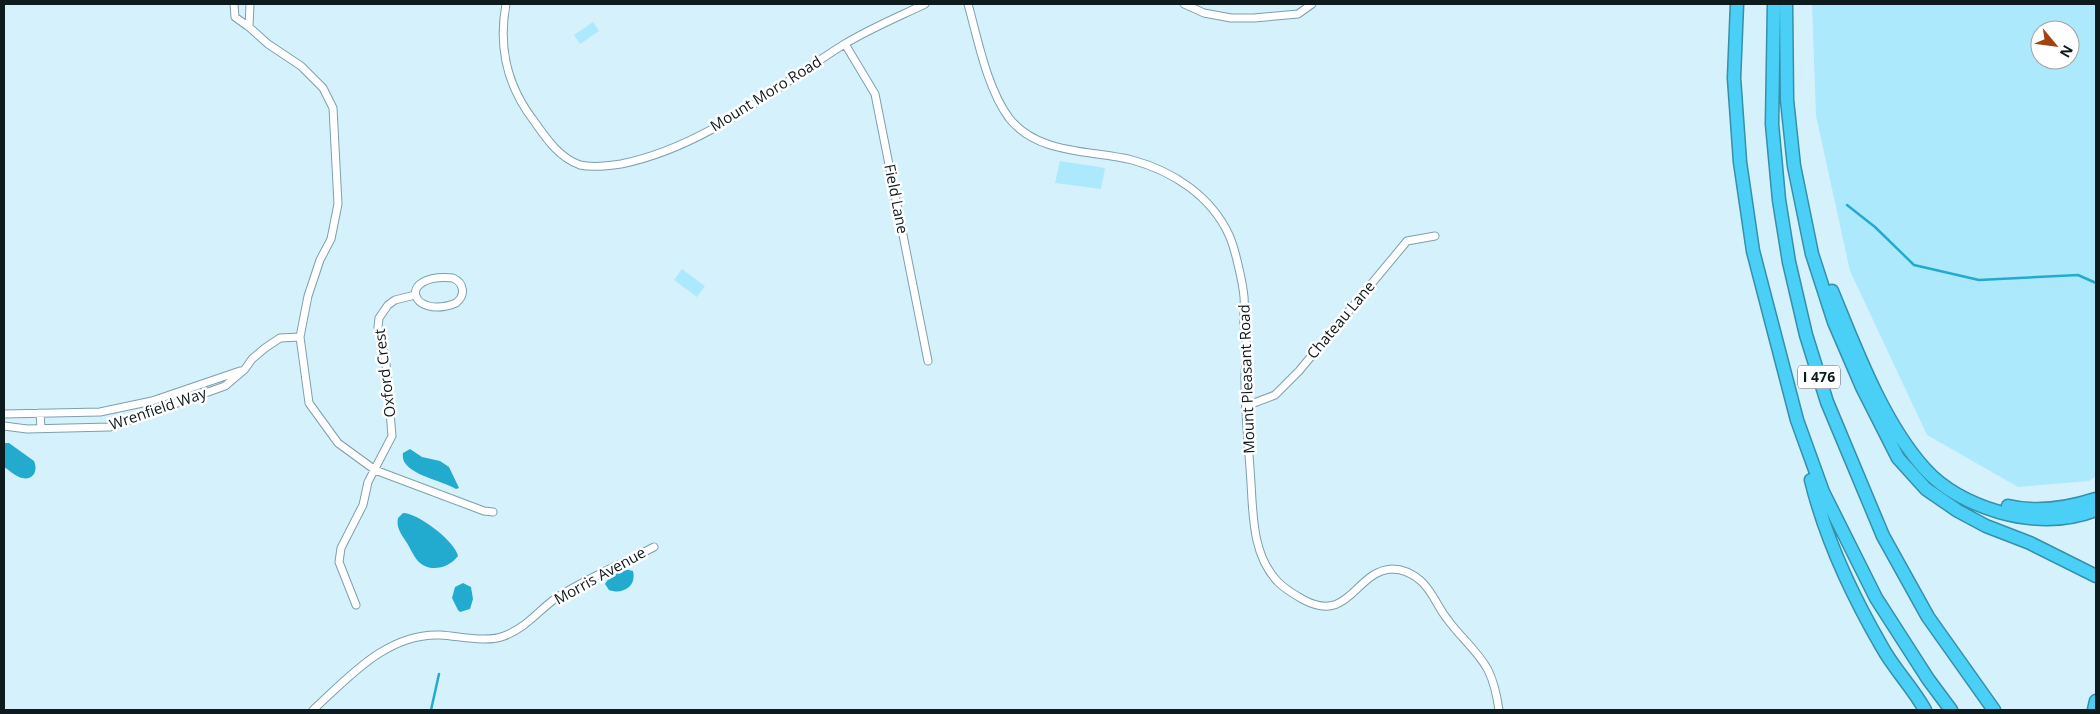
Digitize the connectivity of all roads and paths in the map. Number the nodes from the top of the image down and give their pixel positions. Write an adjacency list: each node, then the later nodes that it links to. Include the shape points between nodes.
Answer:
1 (234, 4): 11 (street, via 235,18)
2 (250, 4): 11 (street)
3 (506, 4): 12 (street, Mount Moro Road, via 502,24 504,53 520,102 550,143 565,158 580,165 610,166 638,160 712,129 756,104)
4 (925, 4): 12 (street, Mount Moro Road)
5 (968, 4): 19 (street, Mount Pleasant Road, via 992,85 1015,124 1027,134 1061,148 1132,160 1163,171 1199,195 1219,218 1231,238 1244,296)
6 (1184, 4): 7 (street, via 1204,13 1254,18 1298,14)
7 (1312, 4)
8 (1737, 4): 22 (highway, I 476, via 1734,78 1740,162 1753,251)
9 (1774, 4): 38 (highway, I 476, via 1772,124 1779,200 1806,335 1827,402 1883,536 1928,617)
10 (1786, 4): 13 (highway, via 1787,100)
11 (250, 27): 16 (street, via 268,44 301,66 323,88 333,108 338,204 331,240 320,260 308,296)
12 (845, 44): 17 (street, Field Lane, via 875,94)
13 (1797, 187): 25 (highway, via 1804,198 1832,291 1878,396); 31 (highway, via 1812,254 1834,322 1898,458 1926,490 1958,511)
14 (1435, 236): 19 (street, Chateau Lane, via 1408,241 1299,371 1275,395)
15 (415, 294): 15 (street, Oxford Crest, via 419,303 428,307 456,303 463,292 460,283 448,277 424,280 417,286); 26 (street, Oxford Crest, via 395,300 379,318 392,436)
16 (300, 337): 18 (street, Wrenfield Way, via 280,338 252,359); 26 (street, via 309,403 338,443)
17 (928, 361)
18 (245, 369): 20 (street, Wrenfield Way, via 152,401 100,412); 24 (street, Wrenfield Way, via 225,386 110,427)
19 (1246, 406): 35 (street, Mount Pleasant Road, via 1253,521 1260,556 1271,575 1294,595 1324,608 1341,603 1386,570 1410,573 1421,581 1446,618 1482,660 1496,692)
20 (40, 413): 21 (street, Wrenfield Way); 24 (street)
21 (6, 414): 23 (street)
22 (1797, 420): 36 (highway, via 1816,501 1840,565 1882,648); 37 (highway, I 476, via 1823,492 1876,598)
23 (6, 426): 24 (street, Wrenfield Way)
24 (41, 428)
25 (1905, 442): 27 (highway, via 1951,482 1992,502 2033,509 2078,505); 28 (highway, via 1924,468 1944,485 1984,507 2037,520)
26 (375, 470): 29 (street); 32 (street, Oxford Crest, via 368,482 363,506 341,548 339,562)
27 (2096, 499)
28 (2096, 510)
29 (493, 512)
30 (654, 547): 34 (street, Morris Avenue, via 555,599 527,624 502,637 419,636 396,643 369,660)
31 (2096, 576)
32 (356, 606)
33 (2096, 701): 39 (highway)
34 (313, 710)
35 (1499, 710)
36 (1925, 710)
37 (1951, 710)
38 (1994, 710)
39 (2094, 710)

